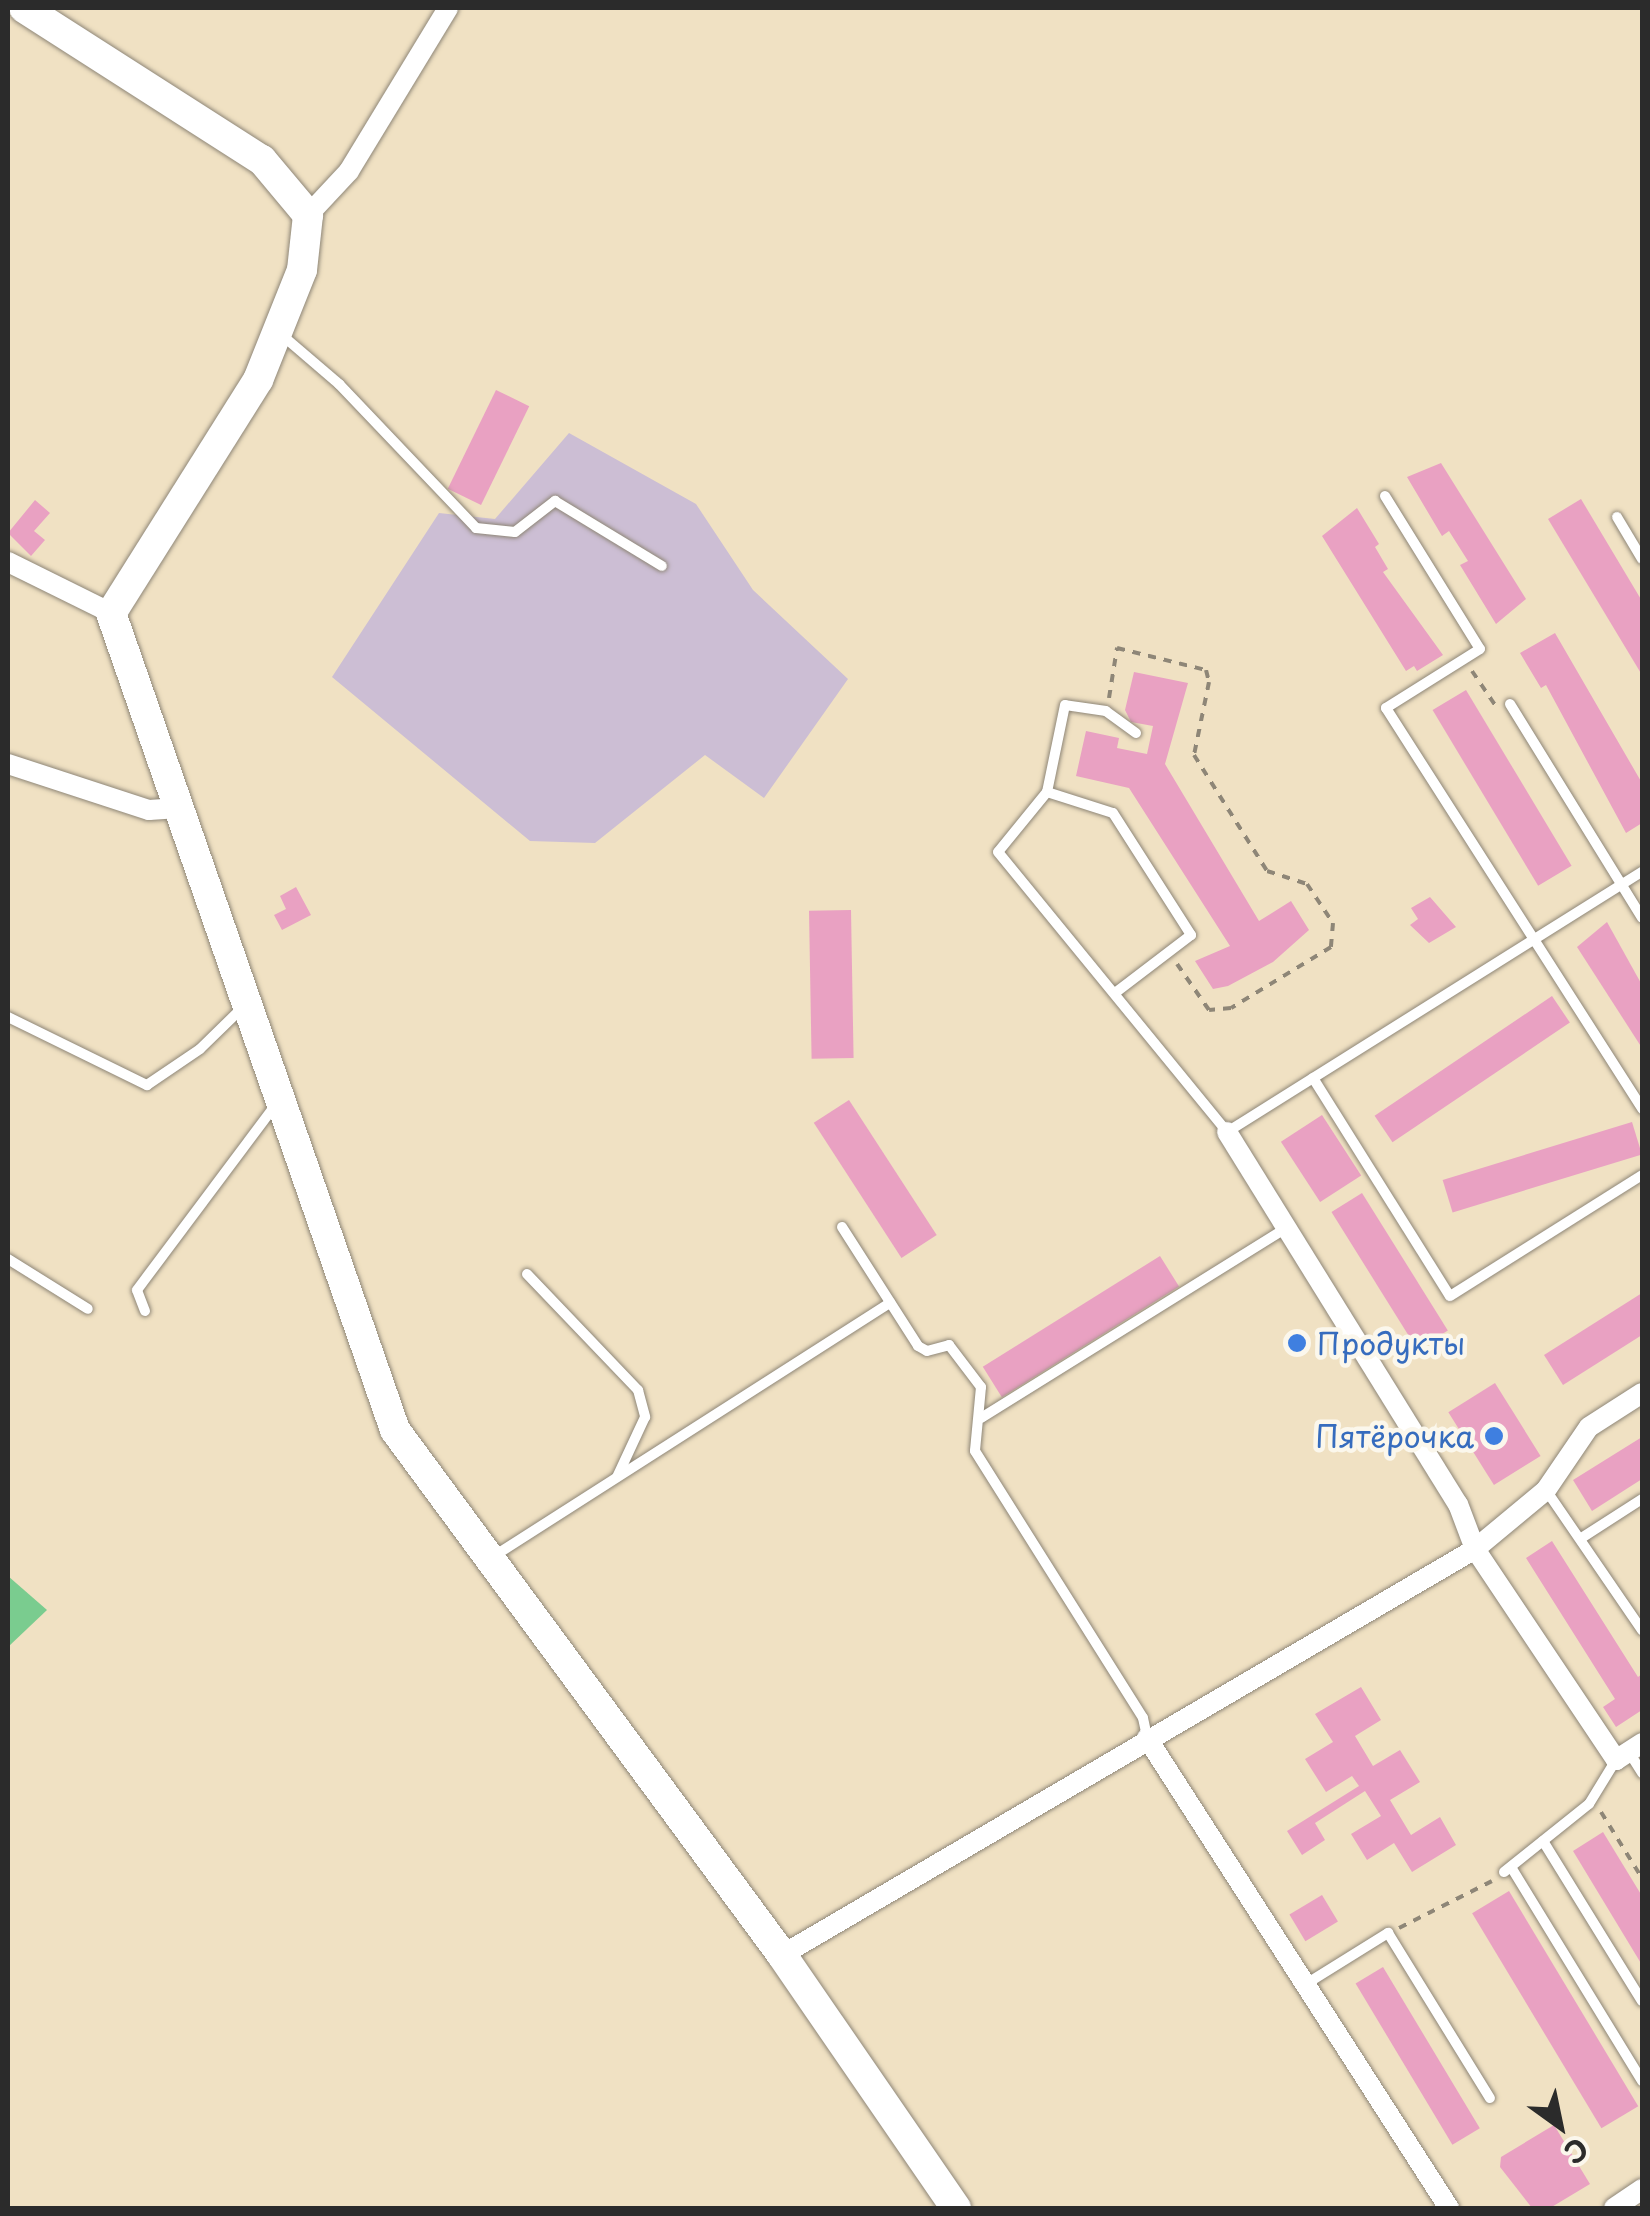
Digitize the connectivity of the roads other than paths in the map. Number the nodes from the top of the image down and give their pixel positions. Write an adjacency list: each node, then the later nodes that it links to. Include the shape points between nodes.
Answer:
1 (24, 8): 3 (street, via 262,160)
2 (448, 8): 3 (street, via 350,171)
3 (308, 215): 4 (street, via 302,270)
4 (278, 332): 9 (lane, via 339,384 476,528 515,532 555,500); 10 (street, via 258,380)
5 (1385, 496): 19 (lane, via 1480,649 1386,708)
6 (1617, 517): 7 (lane)
7 (1642, 559)
8 (8, 562): 10 (street)
9 (662, 566)
10 (112, 613): 15 (street)
11 (1510, 704): 17 (lane)
12 (1136, 732): 14 (lane, via 1106,711 1065,705)
13 (8, 764): 15 (street, via 149,810)
14 (1047, 792): 20 (lane, via 998,852); 20 (lane, via 1113,813 1192,935)
15 (179, 808): 21 (street)
16 (1642, 872): 17 (lane)
17 (1622, 885): 18 (lane); 19 (lane)
18 (1642, 918)
19 (1532, 940): 23 (lane); 25 (lane)
20 (1115, 993): 26 (lane)
21 (247, 1003): 22 (lane, via 200,1049 147,1085); 24 (street)
22 (8, 1017)
23 (1313, 1078): 26 (lane); 27 (lane, via 1450,1296)
24 (280, 1098): 34 (lane, via 137,1290); 42 (street, via 395,1430)
25 (1642, 1110)
26 (1227, 1132): 29 (street)
27 (1642, 1176)
28 (842, 1227): 32 (lane)
29 (1286, 1228): 36 (lane); 41 (street, via 1458,1504)
30 (8, 1259): 33 (lane)
31 (528, 1274): 37 (lane, via 638,1390 645,1417)
32 (890, 1303): 36 (lane, via 918,1346 927,1352 950,1345 956,1352 981,1387); 37 (lane)
33 (88, 1309)
34 (146, 1310)
35 (1642, 1393): 38 (street, via 1589,1428)
36 (982, 1418): 44 (lane, via 975,1451 1144,1718)
37 (616, 1478): 42 (lane)
38 (1546, 1490): 40 (lane); 41 (street)
39 (1642, 1499): 40 (lane)
40 (1583, 1537): 43 (lane)
41 (1475, 1549): 44 (street); 45 (street)
42 (490, 1559): 48 (street)
43 (1642, 1630)
44 (1148, 1738): 48 (street); 49 (street)
45 (1629, 1752): 46 (lane); 47 (lane, via 1594,1799)
46 (1642, 1774)
47 (1543, 1840): 50 (lane); 51 (lane, via 1508,1869)
48 (782, 1955): 54 (street)
49 (1305, 1984): 52 (lane, via 1388,1933); 55 (street)
50 (1642, 2001)
51 (1642, 2082)
52 (1490, 2098)
53 (1642, 2189): 56 (street)
54 (956, 2208)
55 (1448, 2208)
56 (1614, 2208)

